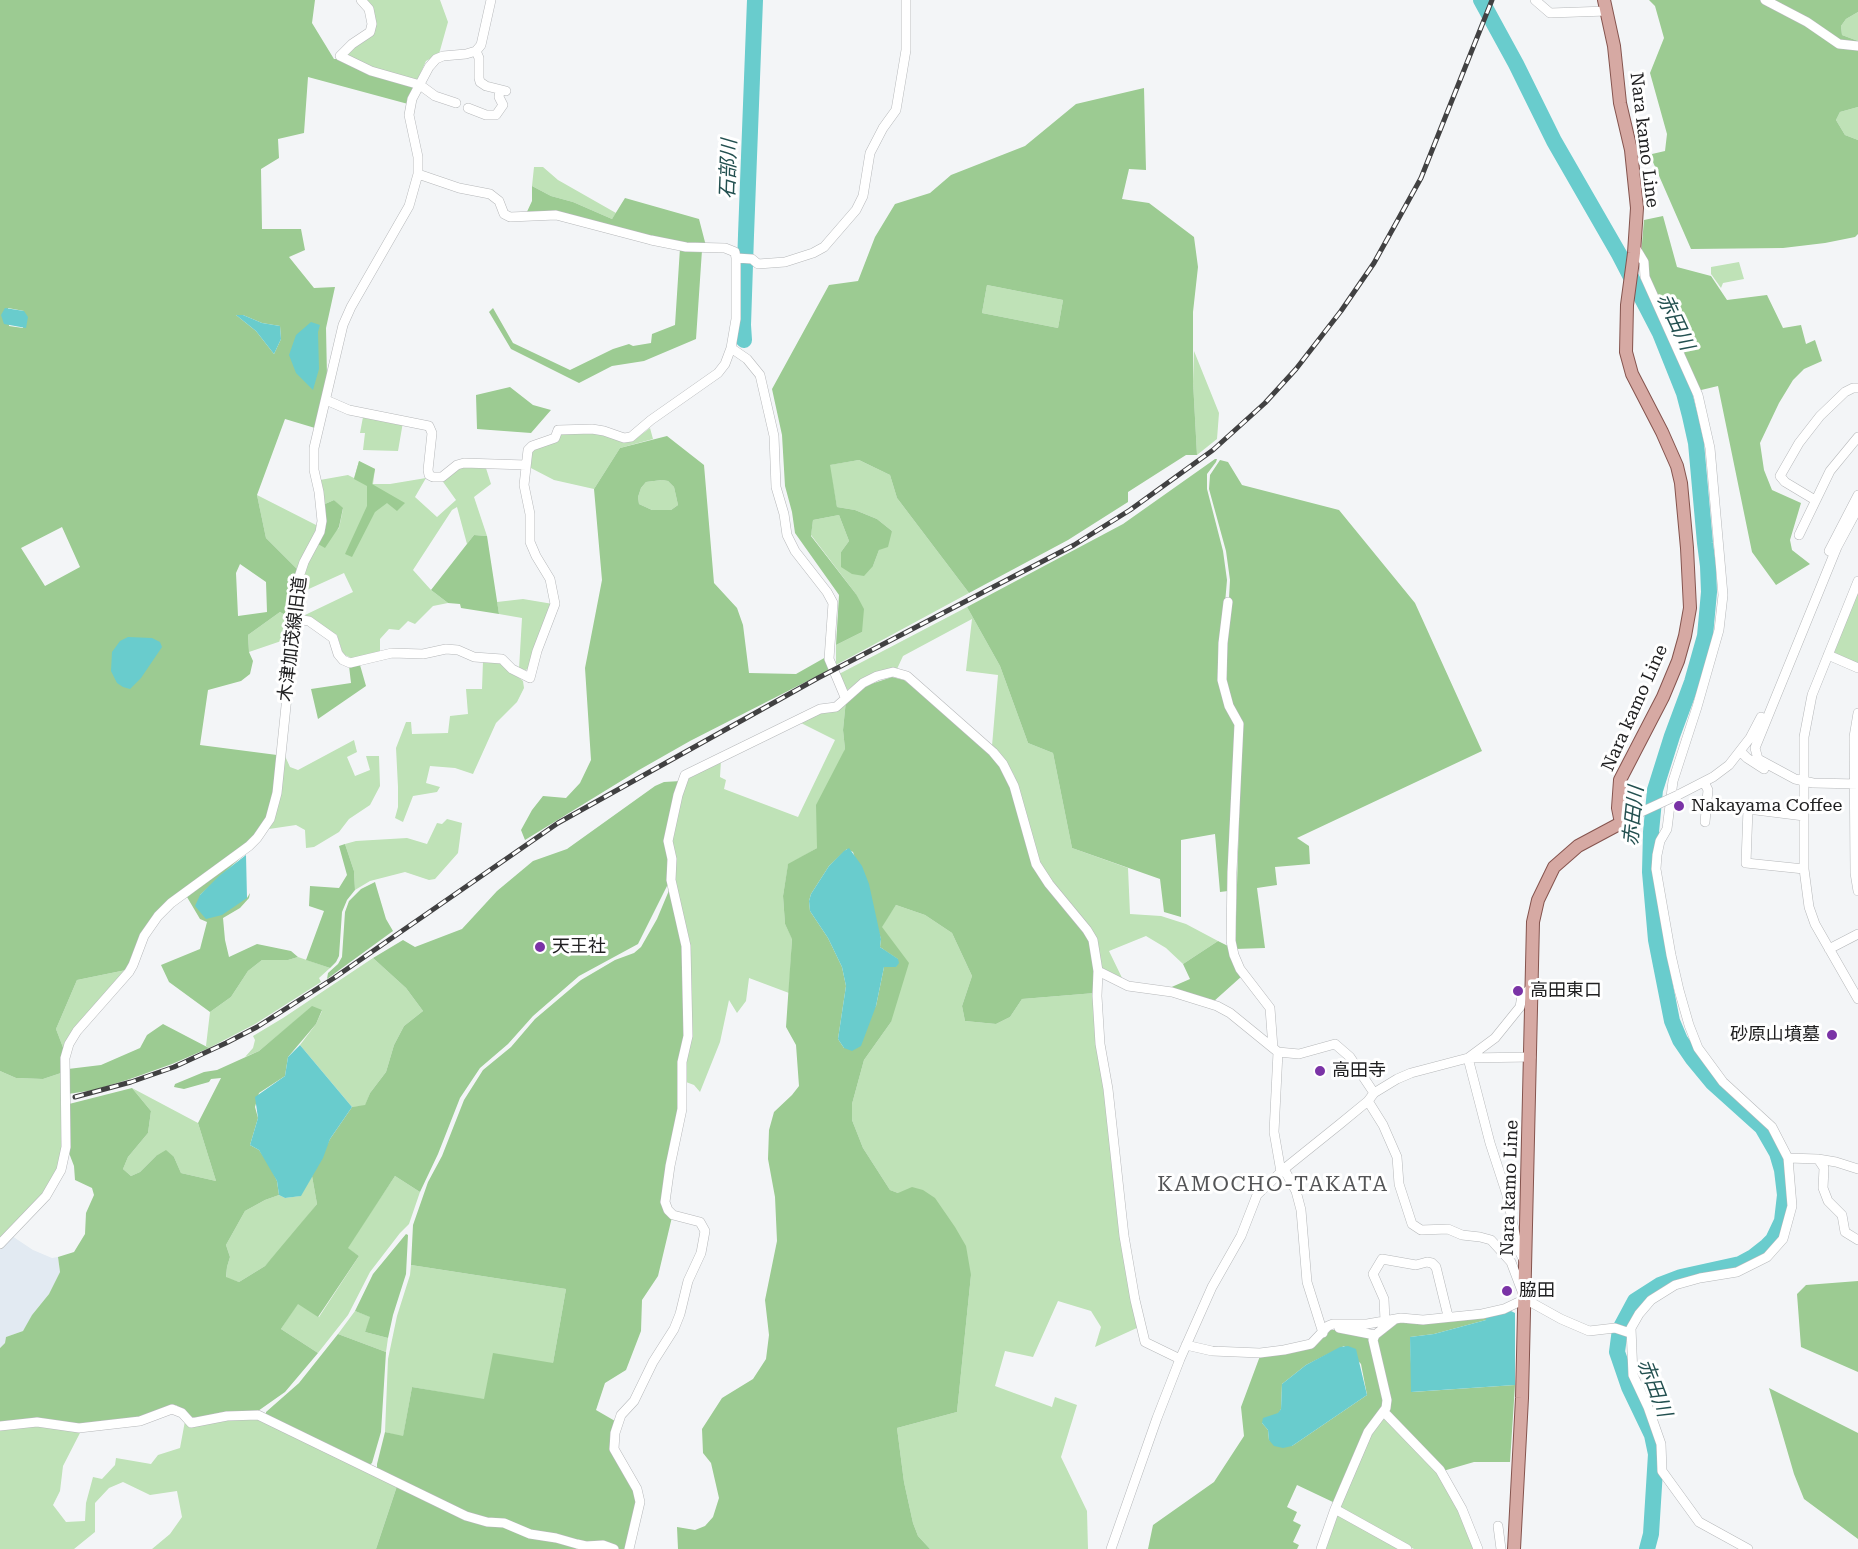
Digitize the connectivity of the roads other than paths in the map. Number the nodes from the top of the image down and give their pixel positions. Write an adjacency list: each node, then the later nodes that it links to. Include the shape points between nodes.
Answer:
1 (361, 0): 9 (street, via 369,9 370,32 340,56 371,71)
2 (491, 0): 8 (street, via 481,45)
3 (906, 0): 14 (street, via 906,51 896,110 870,153 863,196 856,210 813,254 758,264 752,259)
4 (1535, 0): 6 (street, via 1550,13)
5 (1765, 0): 7 (street, via 1839,44)
6 (1606, 5): 13 (main road, Nara kamo Line, via 1631,150 1637,208)
7 (1858, 46)
8 (476, 51): 9 (street, 木津加茂線旧道, via 440,57 432,63); 11 (street, via 480,58 480,82 503,90 499,97 503,105 496,115)
9 (420, 85): 10 (street, via 435,96); 12 (street, 木津加茂線旧道, via 409,115)
10 (456, 103)
11 (468, 108)
12 (418, 174): 14 (street, via 490,194 510,217 556,215 686,247 725,248); 17 (street, 木津加茂線旧道, via 409,206 343,325)
13 (1635, 250): 40 (main road, Nara kamo Line, via 1627,305 1629,367 1679,475 1690,593 1688,622 1678,661 1620,780); 53 (street, via 1644,262 1646,277 1698,395 1710,448 1723,595 1719,630 1673,781 1667,829 1656,869 1678,990 1698,1048 1724,1082 1772,1127)
14 (738, 258): 15 (street)
15 (731, 348): 19 (street, via 718,373 631,437 592,429 558,430 555,438 529,448); 29 (street, via 760,375 774,436 776,487 786,535 833,603 830,659)
16 (1858, 388): 21 (street, via 1845,392 1820,416 1780,476)
17 (326, 400): 19 (street, via 356,412 429,426 432,433 428,470 433,477 442,477 464,463); 26 (street, 木津加茂線旧道, via 315,438 313,463 322,521 298,576)
18 (1858, 437): 21 (street, via 1834,465)
19 (526, 465): 26 (street, via 524,490 531,543 550,579 555,604 530,678 502,659 474,657 458,650 392,653 350,663 338,654 333,638 309,621)
20 (1858, 495): 32 (street, via 1834,540 1758,723)
21 (1815, 500): 23 (street)
22 (1858, 508): 34 (street, via 1837,548 1755,748 1758,759)
23 (1798, 536)
24 (1858, 581): 27 (street)
25 (1228, 602): 49 (street, via 1221,680 1228,706 1239,724 1231,941 1240,969 1270,1008)
26 (296, 619): 58 (street, 木津加茂線旧道, via 277,793 270,819 249,846 158,916 144,936 129,972 76,1031 65,1058 66,1147 61,1170 46,1196)
27 (1828, 655): 28 (street); 34 (street, via 1807,715)
28 (1858, 668)
29 (844, 697): 46 (street, via 878,676 902,674 993,752 1011,777 1036,864 1090,934); 73 (street, via 836,707 820,709 685,775 671,822 671,880 686,946 688,1036 682,1062 682,1109 665,1202 673,1215 700,1222 705,1231 674,1329 639,1392 621,1415 615,1433 614,1449 637,1490 639,1502)
30 (1858, 713): 31 (street)
31 (1856, 737): 35 (street)
32 (1741, 752): 33 (street); 34 (street, via 1774,776)
33 (1704, 782): 36 (street); 40 (street, bridge)
34 (1803, 784): 35 (street); 38 (street)
35 (1856, 786): 41 (street)
36 (1707, 805): 37 (street); 39 (street)
37 (1748, 809): 38 (street); 42 (street, via 1746,863)
38 (1804, 816): 42 (street)
39 (1704, 822)
40 (1621, 823): 47 (main road, Nara kamo Line, via 1578,846 1554,867 1545,883 1533,922)
41 (1857, 840): 43 (street)
42 (1804, 869): 45 (street, via 1809,907)
43 (1858, 891)
44 (1858, 934): 45 (street)
45 (1829, 949): 48 (street)
46 (1098, 971): 49 (street, via 1128,986 1172,992 1216,1006); 67 (street, via 1100,1044 1124,1236 1144,1342)
47 (1533, 985): 50 (main road, Nara kamo Line); 51 (street, via 1494,1038)
48 (1858, 999)
49 (1276, 1050): 52 (street, via 1299,1054 1335,1044 1350,1056); 56 (street, via 1274,1132)
50 (1531, 1057): 51 (street); 59 (main road, Nara kamo Line)
51 (1468, 1058): 52 (street, via 1411,1072); 59 (street, via 1507,1195 1518,1249)
52 (1371, 1097): 56 (street); 60 (street, via 1397,1157 1399,1184 1412,1224 1421,1230 1448,1229 1491,1240 1511,1262)
53 (1788, 1158): 54 (street); 64 (street, via 1792,1206 1778,1246 1747,1269 1689,1280 1665,1290 1639,1314)
54 (1818, 1159): 55 (street); 57 (street, via 1824,1168 1827,1202 1842,1215 1845,1232)
55 (1858, 1169)
56 (1282, 1171): 63 (street, via 1296,1191 1307,1282); 66 (street, via 1257,1195 1241,1236)
57 (1858, 1240)
58 (0, 1244)
59 (1525, 1262): 60 (main road, Nara kamo Line)
60 (1525, 1299): 61 (street, via 1482,1314); 64 (street, via 1588,1330 1617,1329); 79 (main road, Nara kamo Line)
61 (1448, 1316): 62 (street); 62 (street, via 1432,1263 1416,1265 1382,1259 1373,1274)
62 (1390, 1320): 63 (street); 65 (street)
63 (1325, 1329): 65 (street); 66 (street, via 1311,1344 1260,1353 1212,1351)
64 (1630, 1333): 80 (street, via 1633,1375 1661,1444 1662,1471 1699,1522)
65 (1375, 1335): 68 (street, via 1373,1343 1387,1400)
66 (1186, 1345): 67 (street)
67 (1180, 1359): 74 (street)
68 (1384, 1412): 70 (street, via 1368,1432); 77 (street, via 1440,1470)
69 (0, 1426): 72 (street, via 37,1422 79,1428 140,1421 172,1409 183,1413 191,1423 258,1415 466,1516 504,1523 530,1534)
70 (1335, 1509): 75 (street); 76 (street)
71 (1498, 1527): 78 (street)
72 (614, 1549)
73 (629, 1549)
74 (1111, 1549)
75 (1321, 1549)
76 (1407, 1549)
77 (1478, 1549)
78 (1501, 1549)
79 (1514, 1549)
80 (1748, 1549)

